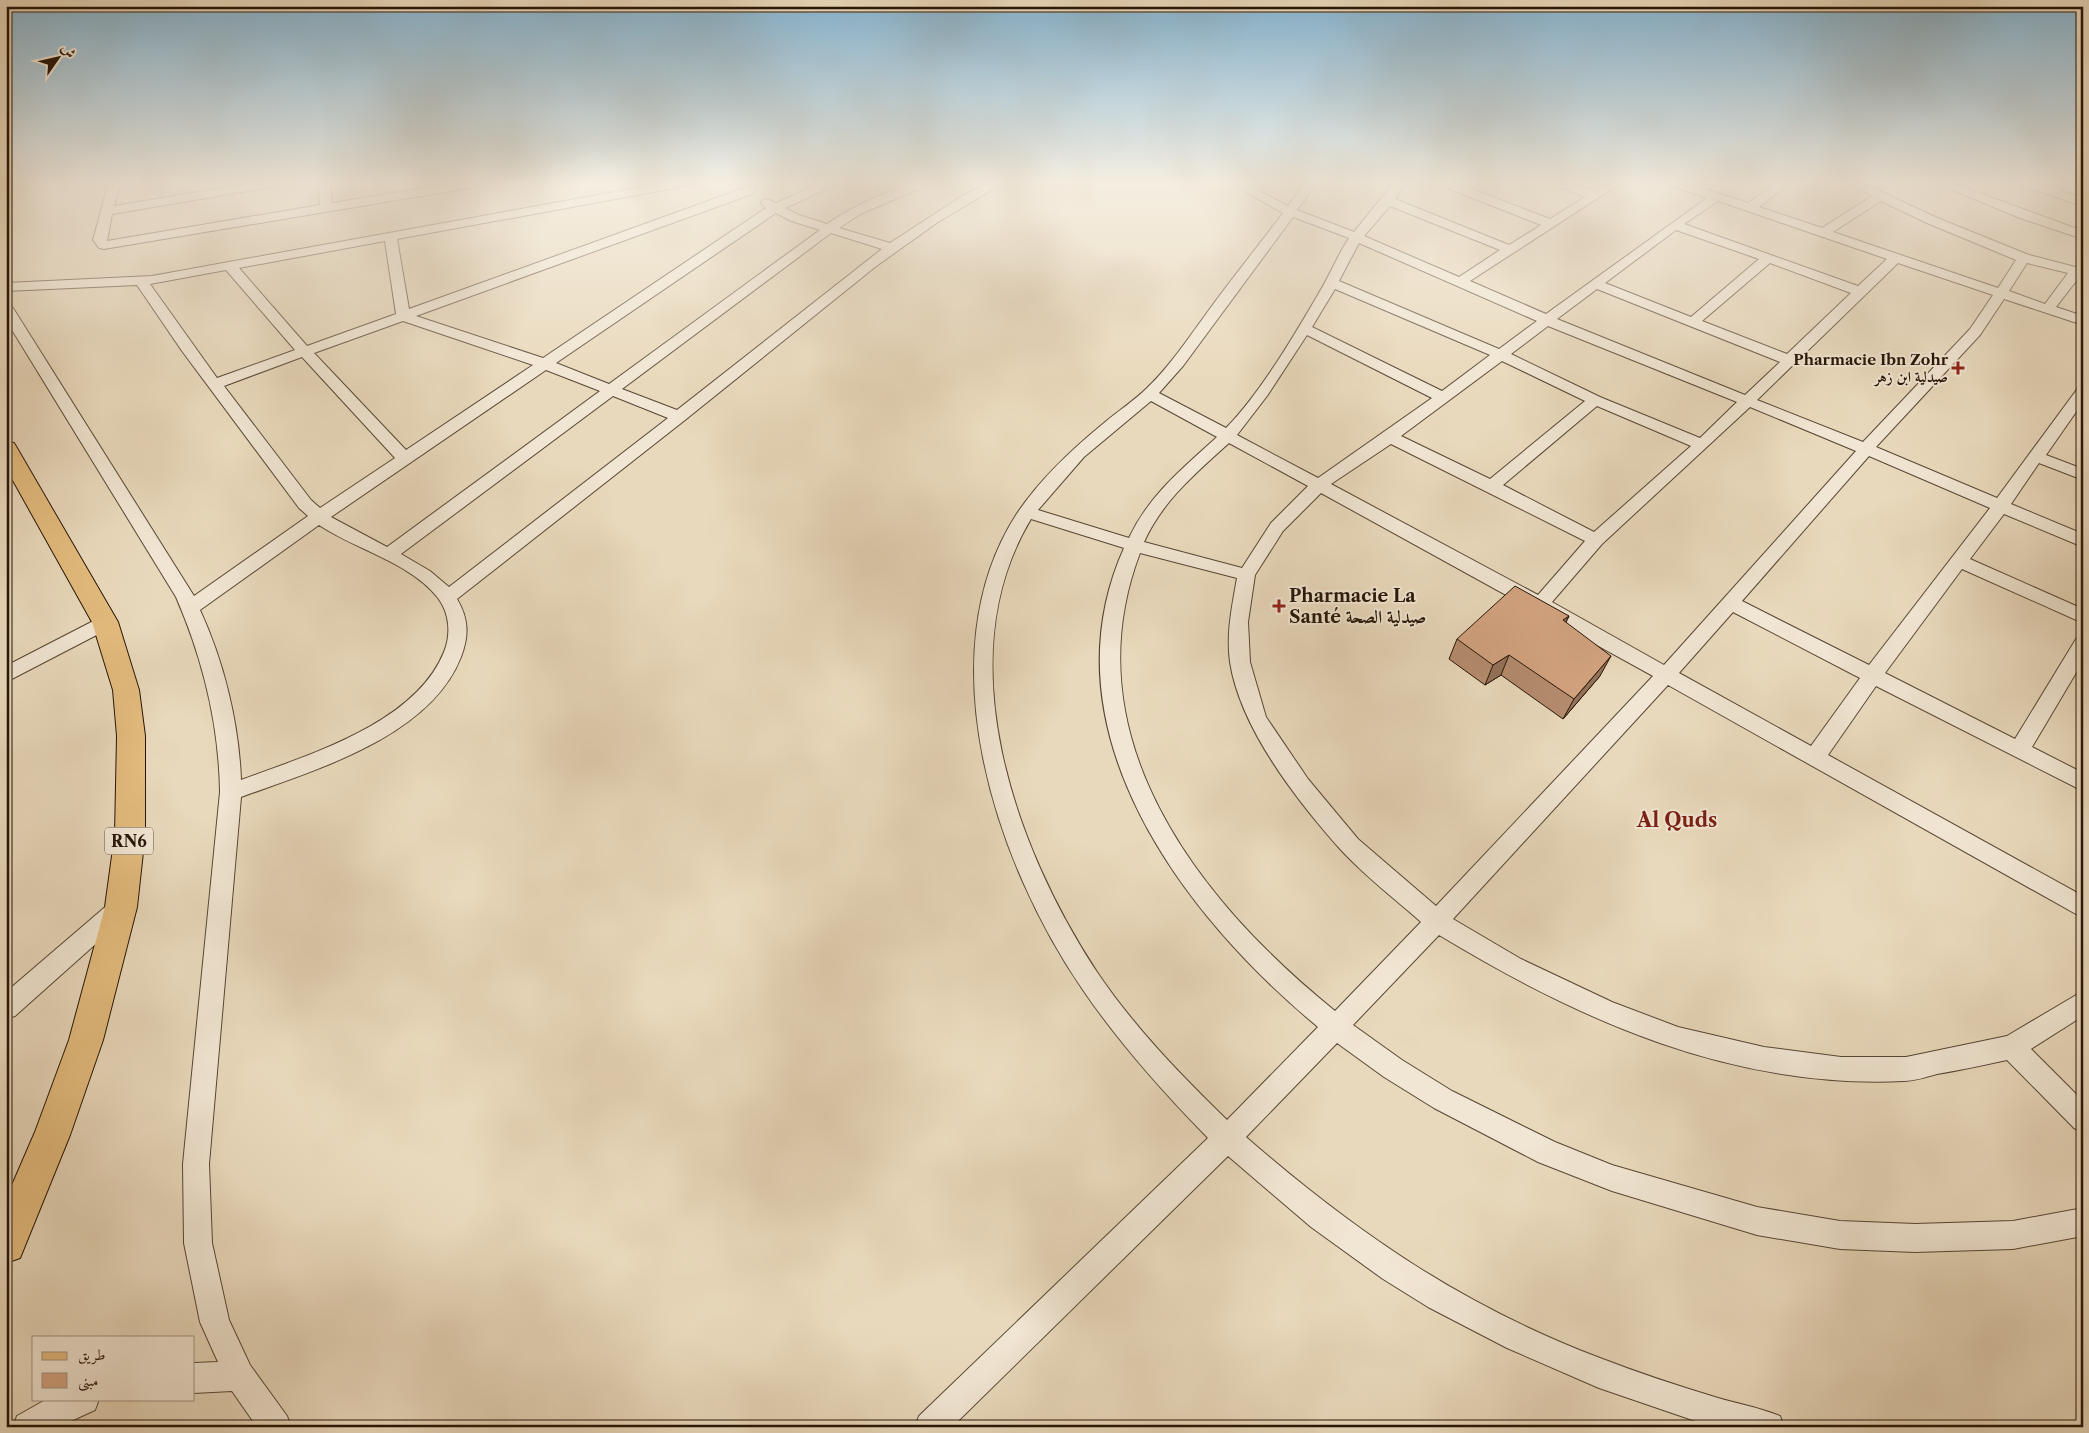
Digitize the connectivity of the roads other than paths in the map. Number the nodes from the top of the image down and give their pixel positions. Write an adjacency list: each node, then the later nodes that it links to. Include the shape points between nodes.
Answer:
1 (321, 248): 20 (street)
2 (392, 248): 31 (street)
3 (582, 248): 31 (street)
4 (715, 248): 39 (street)
5 (804, 248): 41 (street)
6 (891, 248): 47 (street)
7 (1264, 248): 43 (street)
8 (1351, 248): 24 (street)
9 (1382, 248): 23 (street)
10 (1506, 248): 16 (street)
11 (1514, 248): 16 (street)
12 (1643, 248): 25 (street)
13 (1740, 248): 17 (street)
14 (1866, 248): 18 (street)
15 (1999, 248): 19 (street)
16 (1511, 250): 23 (street)
17 (1768, 258): 27 (street); 34 (street)
18 (1896, 258): 27 (street); 28 (street)
19 (2024, 258): 21 (street); 28 (street)
20 (229, 265): 22 (street); 36 (street)
21 (2080, 272): 30 (street)
22 (141, 281): 26 (street); 40 (street)
23 (1460, 282): 32 (street)
24 (1332, 283): 35 (street); 37 (street)
25 (1595, 284): 32 (street); 34 (street)
26 (6, 287)
27 (1860, 291): 38 (street)
28 (2001, 294): 30 (street); 52 (street, via 1975,332)
29 (6, 308): 70 (street)
30 (2048, 309): 33 (street)
31 (403, 316): 36 (street); 39 (street)
32 (1548, 321): 37 (street); 46 (street)
33 (2083, 321)
34 (1693, 322): 38 (street)
35 (1304, 328): 44 (street); 48 (street)
36 (304, 352): 40 (street); 54 (street)
37 (1500, 354): 44 (street); 45 (street)
38 (1789, 360): 46 (street)
39 (545, 364): 41 (street); 54 (street)
40 (215, 384): 60 (street, via 305,504)
41 (608, 390): 47 (street); 64 (street)
42 (2083, 391): 53 (street)
43 (1150, 394): 48 (street); 59 (street, via 1078,454)
44 (1444, 398): 49 (street)
45 (1595, 400): 50 (street); 57 (street)
46 (1746, 402): 50 (street); 52 (street)
47 (680, 417): 67 (street)
48 (1230, 436): 56 (street); 63 (street, via 1176,482 1155,506)
49 (1390, 438): 56 (street); 57 (street)
50 (1702, 445): 61 (street)
51 (6, 448): 72 (main road, RN6)
52 (1866, 449): 58 (street); 68 (street)
53 (2034, 456): 55 (street); 58 (street)
54 (405, 459): 60 (street)
55 (2083, 475)
56 (1319, 484): 66 (street, via 1277,527); 69 (street)
57 (1492, 486): 61 (street)
58 (2000, 507): 62 (street); 65 (street)
59 (1027, 512): 63 (street); 89 (street, via 1005,552 992,600 982,663 985,714 996,772 1016,840 1044,904 1079,967 1122,1027 1173,1086)
60 (319, 517): 64 (street); 70 (street)
61 (1596, 540): 69 (street)
62 (2083, 541)
63 (1133, 545): 66 (street); 86 (street, via 1120,583 1111,636 1109,681 1118,728 1154,826 1191,882 1242,942)
64 (389, 554): 67 (street, via 423,575)
65 (1960, 561): 71 (street); 76 (street)
66 (1246, 575): 83 (street, via 1239,622 1240,662 1256,719 1301,785 1350,845)
67 (448, 597): 80 (street, via 459,631 455,654 429,693 398,719 371,735)
68 (1729, 602): 75 (street); 76 (street)
69 (1540, 604): 75 (street)
70 (190, 608): 80 (street, via 204,644 225,726 232,775)
71 (2083, 617)
72 (105, 622): 74 (street); 81 (main road, RN6, via 126,690 131,736 130,834)
73 (2083, 644): 77 (street)
74 (6, 675)
75 (1666, 675): 78 (street); 83 (street)
76 (1872, 676): 77 (street); 78 (street)
77 (2019, 751): 79 (street)
78 (1815, 757): 82 (street)
79 (2083, 783)
80 (231, 792): 92 (street, via 196,1164 196,1206 198,1243 215,1322)
81 (121, 908): 85 (street); 91 (main road, RN6, via 86,1040 52,1135)
82 (2083, 908)
83 (1436, 921): 86 (street); 87 (street, via 1513,967 1604,1010 1678,1039 1764,1059 1842,1069 1906,1069)
84 (2083, 1002): 87 (street)
85 (6, 1008)
86 (1337, 1027): 89 (street); 90 (street, via 1403,1075 1536,1146 1601,1174 1766,1223 1862,1238 1888,1238 2020,1234)
87 (2012, 1047): 88 (street)
88 (2083, 1119)
89 (1226, 1139): 97 (street); 98 (street, via 1350,1239 1436,1296 1615,1379 1718,1414)
90 (2083, 1222)
91 (6, 1244)
92 (239, 1376): 93 (street); 96 (street)
93 (195, 1378)
94 (82, 1400): 95 (street)
95 (28, 1427)
96 (276, 1427)
97 (930, 1427)
98 (1768, 1427)

